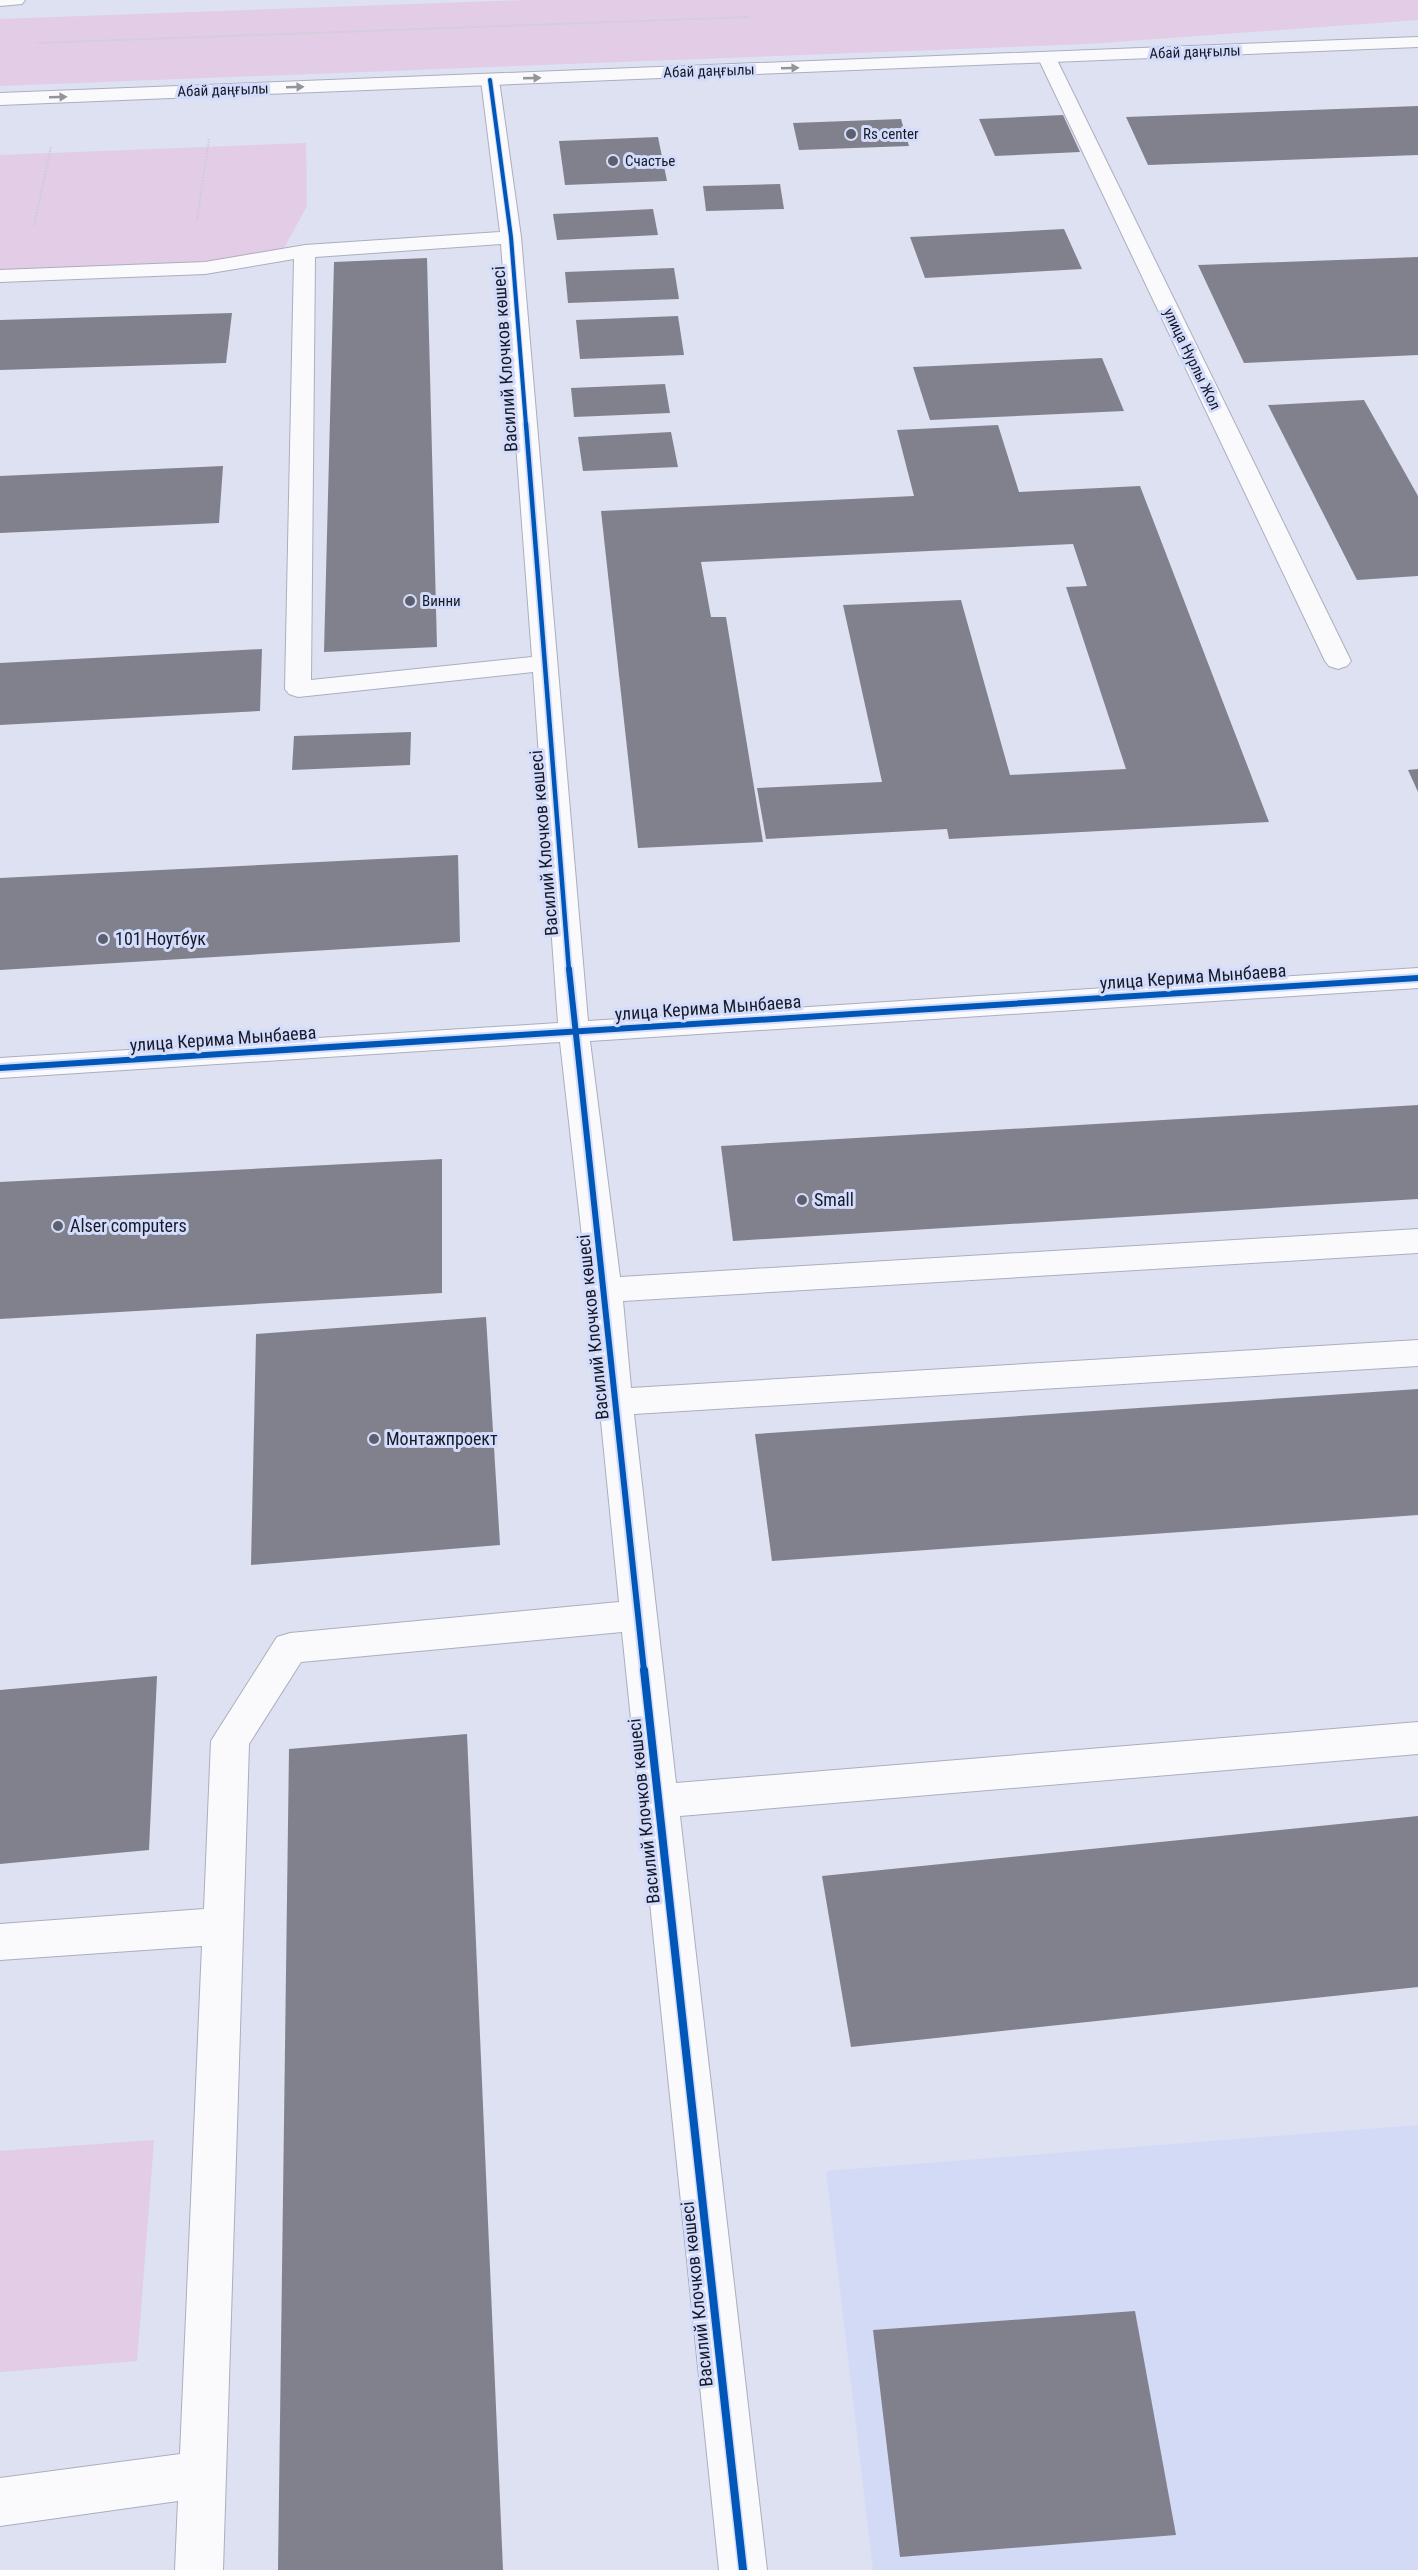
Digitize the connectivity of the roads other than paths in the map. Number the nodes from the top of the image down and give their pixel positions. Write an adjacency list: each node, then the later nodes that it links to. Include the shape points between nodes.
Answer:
1 (16, 0): 2 (street)
2 (0, 1)
3 (1418, 42): 4 (street, Абай даңғылы)
4 (1047, 58): 5 (street, Абай даңғылы, one-way to 4); 10 (street, улица Нурлы Жол)
5 (490, 80): 6 (street, Абай даңғылы, one-way to 5); 7 (street, Василий Клочков көшесі)
6 (0, 99)
7 (511, 237): 8 (street); 11 (street, Василий Клочков көшесі)
8 (305, 251): 9 (street, via 205,268); 11 (street, via 298,689)
9 (0, 276)
10 (1338, 661)
11 (544, 663): 13 (street, Василий Клочков көшесі)
12 (1418, 978): 13 (street, улица Керима Мынбаева)
13 (574, 1031): 14 (street, улица Керима Мынбаева); 16 (street, Василий Клочков көшесі)
14 (0, 1068)
15 (1418, 1241): 16 (street)
16 (605, 1290): 18 (street, Василий Клочков көшесі)
17 (1418, 1353): 18 (street)
18 (615, 1402): 19 (street, Василий Клочков көшесі)
19 (638, 1614): 21 (street, Василий Клочков көшесі); 22 (street, via 290,1648 230,1741)
20 (1418, 1738): 21 (street)
21 (658, 1801): 27 (street, Василий Клочков көшесі)
22 (224, 1926): 23 (street); 24 (street)
23 (0, 1942)
24 (203, 2474): 25 (street); 26 (street)
25 (0, 2502)
26 (199, 2570)
27 (743, 2570)

